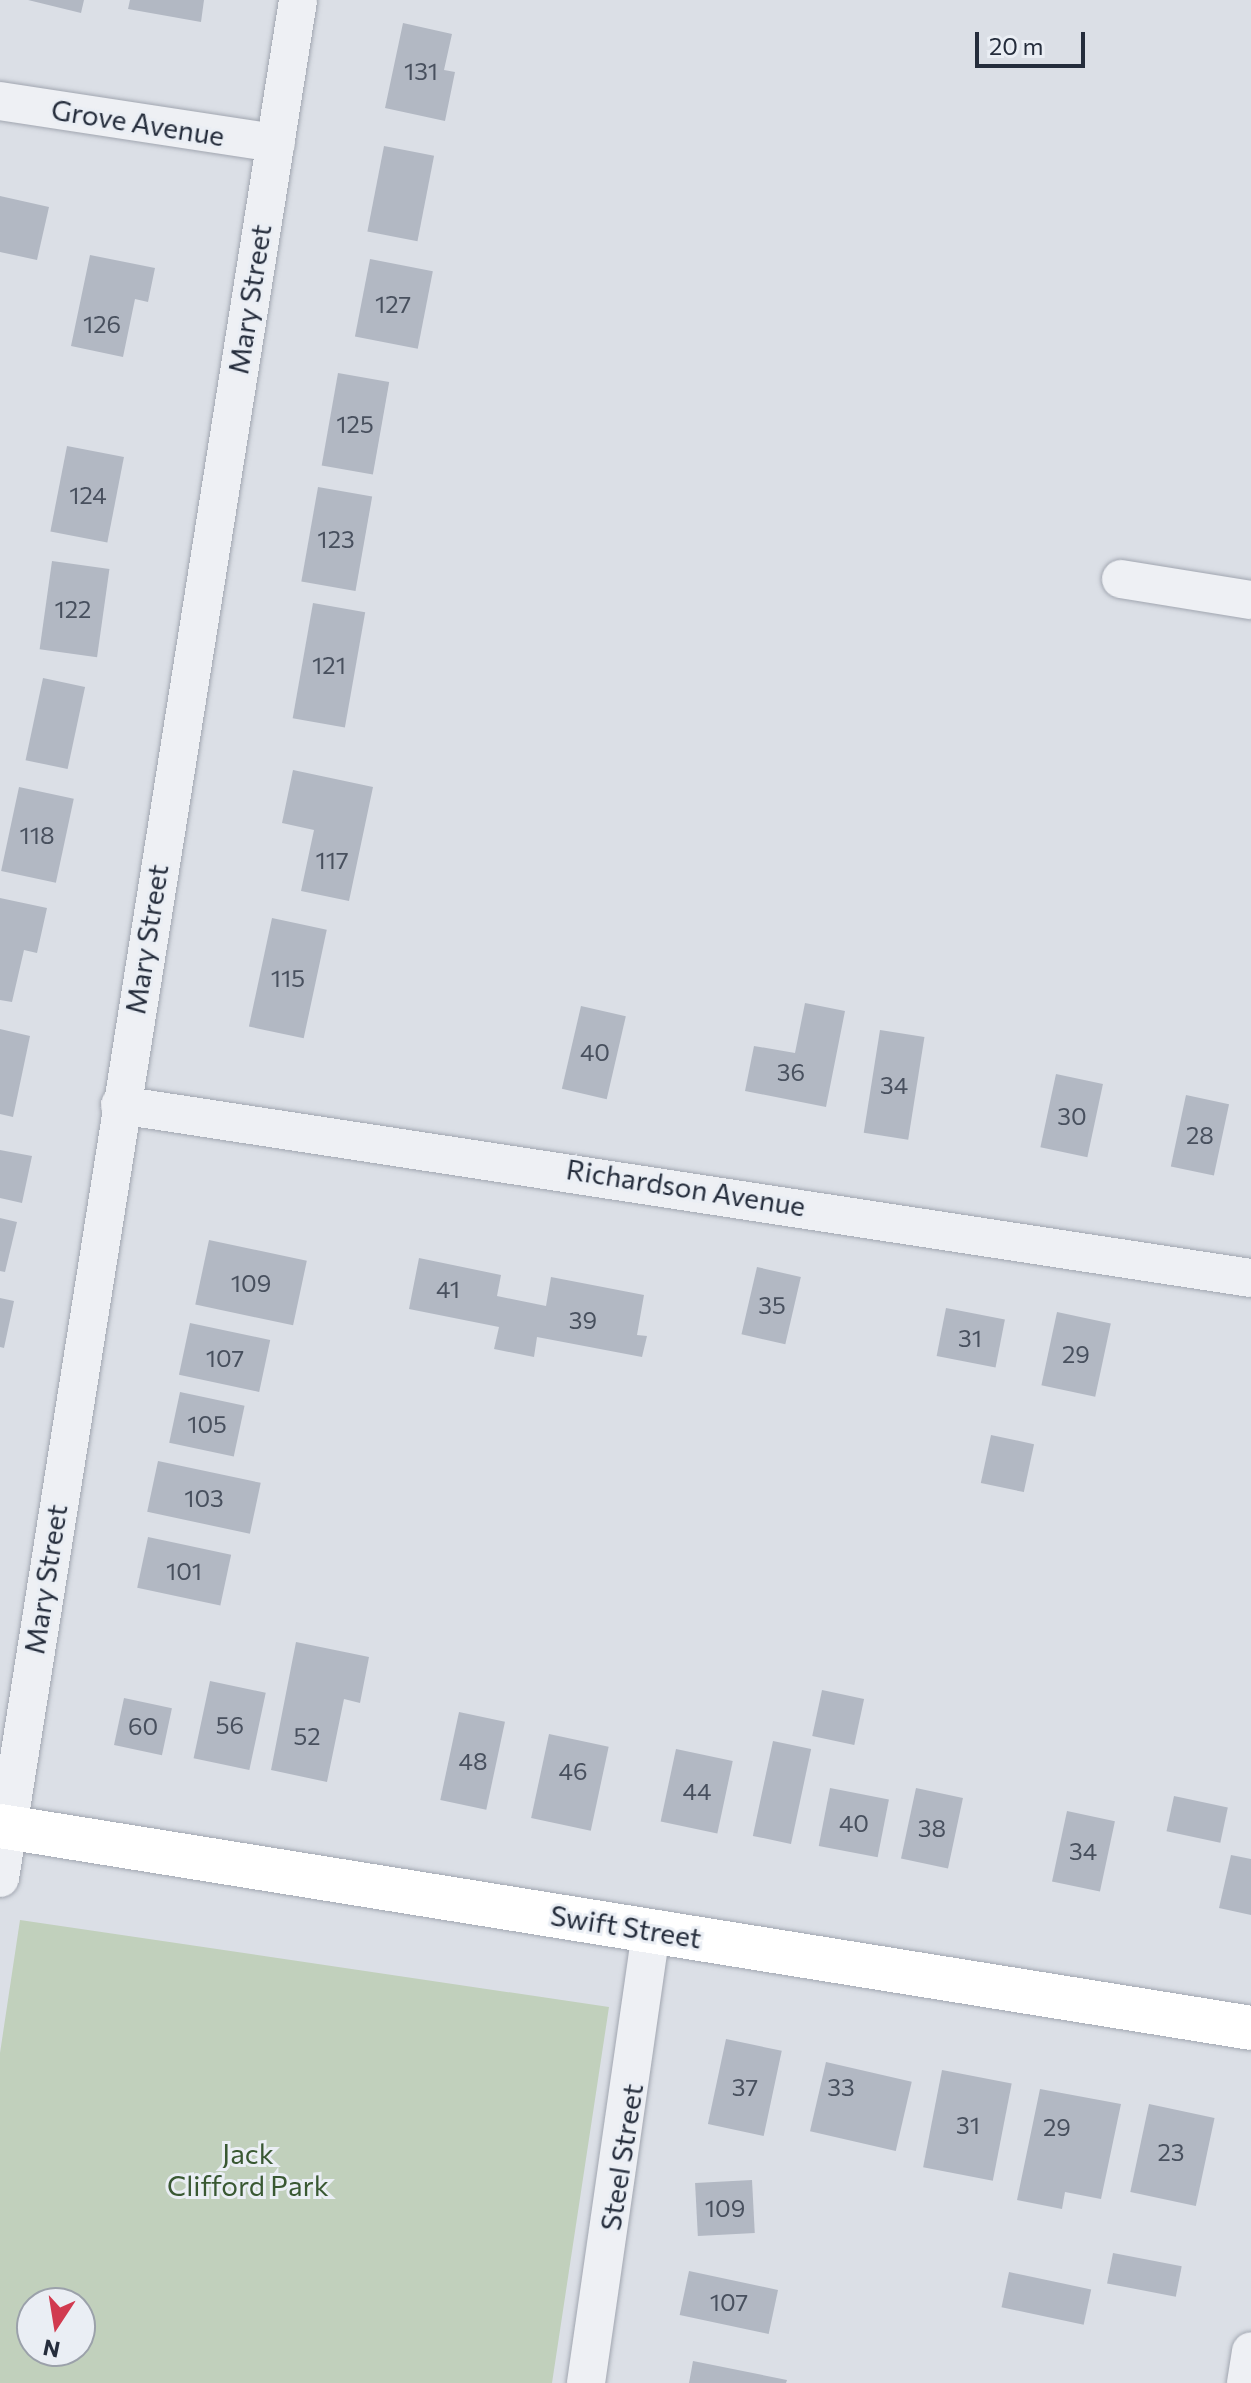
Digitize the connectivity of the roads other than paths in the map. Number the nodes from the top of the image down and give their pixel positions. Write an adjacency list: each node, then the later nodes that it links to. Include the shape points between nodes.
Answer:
1 (298, 0): 3 (street, Mary Street)
2 (0, 101): 3 (street, Grove Avenue)
3 (276, 143): 6 (street, Mary Street)
4 (1121, 579): 5 (street)
5 (1251, 600)
6 (120, 1105): 7 (street, Richardson Avenue); 8 (street, Mary Street)
7 (1251, 1278)
8 (4, 1827): 9 (street, Mary Street); 10 (main road, Swift Street)
9 (0, 1878)
10 (651, 1931): 11 (main road, Swift Street); 13 (street, Steel Street)
11 (1251, 2028)
12 (1251, 2351): 14 (street)
13 (586, 2383)
14 (1246, 2383)

